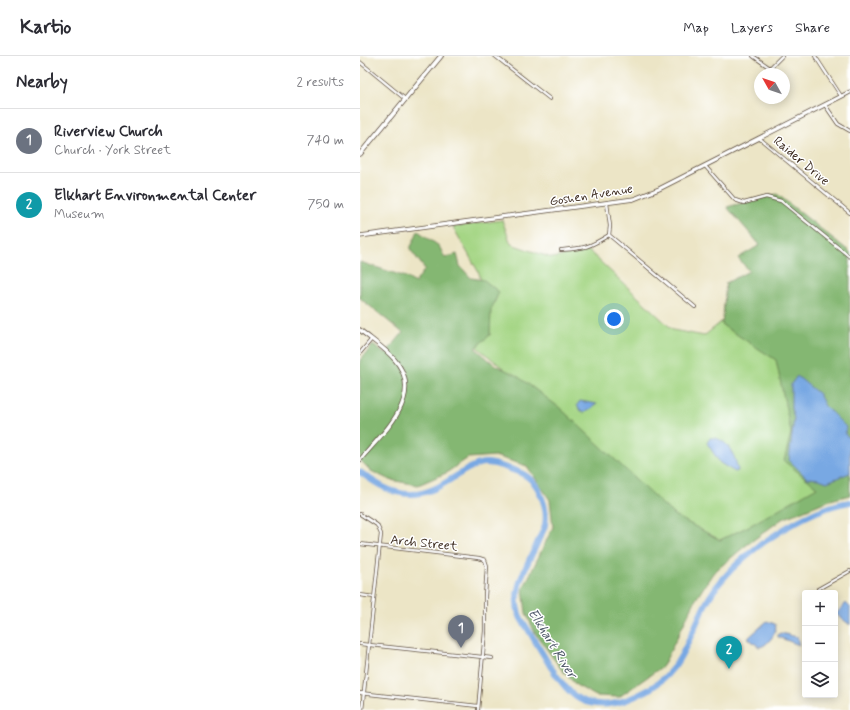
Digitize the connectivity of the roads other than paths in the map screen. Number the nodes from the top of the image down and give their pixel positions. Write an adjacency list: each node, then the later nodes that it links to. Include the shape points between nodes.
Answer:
1 (441, 56): 9 (main road)
2 (495, 56): 10 (street)
3 (753, 56): 4 (street, via 770,68)
4 (782, 56)
5 (815, 56): 8 (street)
6 (360, 62): 9 (street)
7 (850, 92): 8 (street, Goshen Avenue)
8 (841, 96): 11 (street, Goshen Avenue)
9 (405, 99): 14 (main road)
10 (550, 99)
11 (825, 104): 12 (street, via 838,124); 13 (street, Goshen Avenue)
12 (850, 131)
13 (759, 138): 15 (street, Goshen Avenue); 17 (street, Raider Drive)
14 (360, 154)
15 (705, 165): 16 (street, Goshen Avenue, via 634,199); 21 (street, via 735,200 744,203 766,197 781,201)
16 (607, 203): 18 (street); 19 (street, Goshen Avenue)
17 (850, 213)
18 (609, 235): 20 (street, via 594,245); 22 (street)
19 (360, 236)
20 (561, 250)
21 (850, 257)
22 (696, 307)
23 (360, 330): 24 (street)
24 (371, 340): 25 (street); 26 (street, via 396,361 404,375 406,389 404,404 399,413)
25 (360, 353)
26 (360, 460)
27 (360, 514): 29 (street, via 379,527)
28 (360, 544): 29 (street, Arch Street)
29 (380, 547): 33 (street); 36 (street, Arch Street, via 485,560 487,566)
30 (850, 572): 31 (street)
31 (818, 589)
32 (360, 595): 33 (street)
33 (374, 597): 35 (street)
34 (360, 644): 35 (street)
35 (369, 645): 36 (street); 39 (street)
36 (483, 657): 37 (street); 40 (street)
37 (492, 658)
38 (360, 693): 39 (street)
39 (364, 694): 40 (street); 41 (street)
40 (478, 706): 42 (street)
41 (362, 710)
42 (478, 710)

